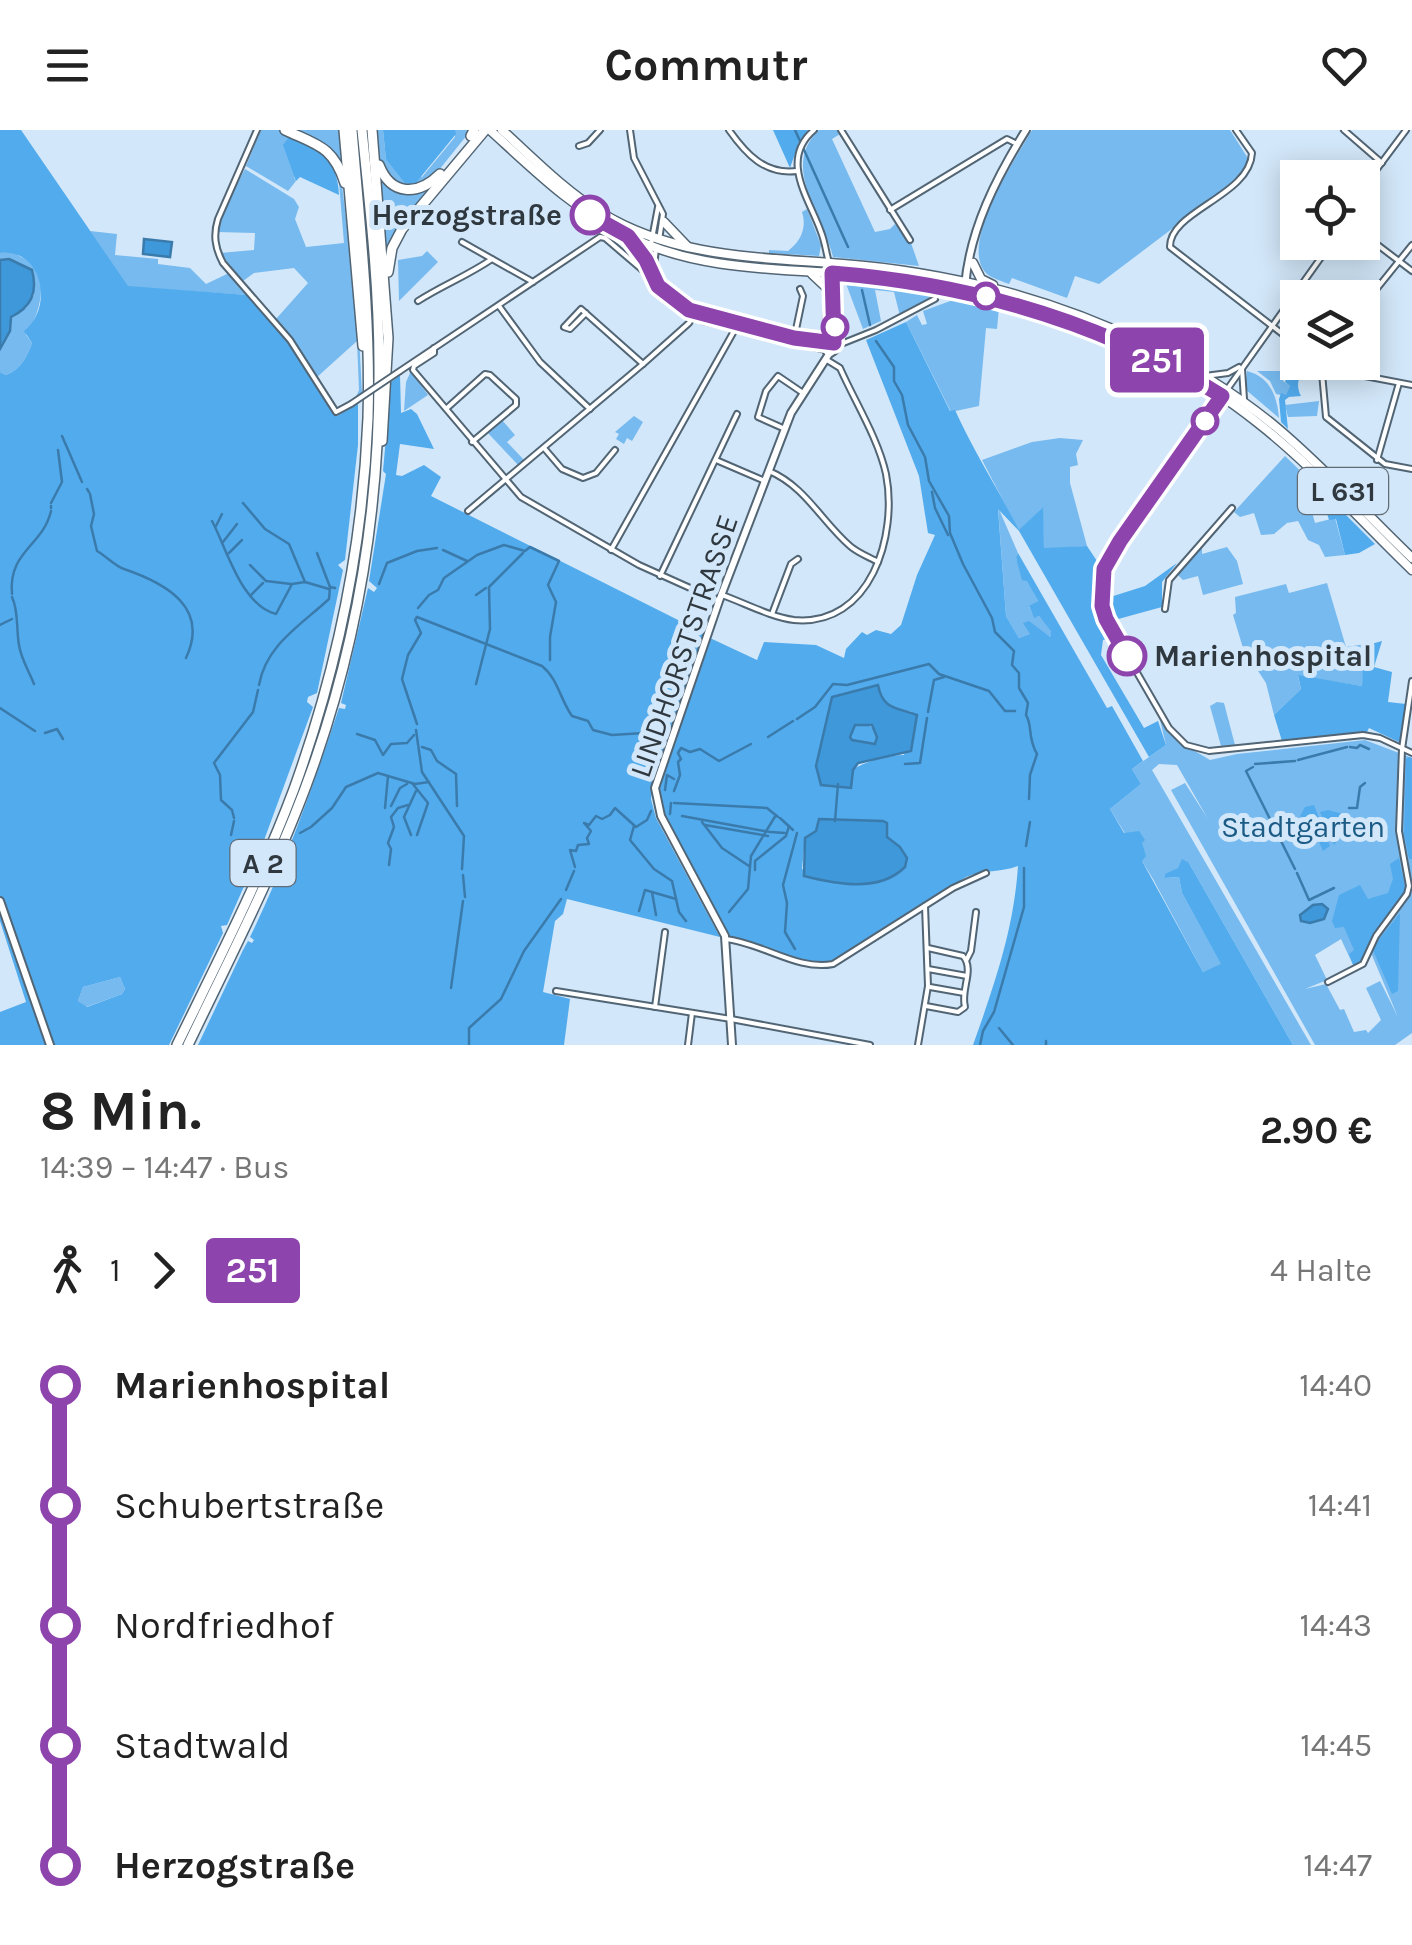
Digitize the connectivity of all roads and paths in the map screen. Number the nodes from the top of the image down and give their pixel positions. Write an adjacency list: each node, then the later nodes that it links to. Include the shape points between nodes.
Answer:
1 (258, 130): 60 (street, bridge, via 216,226 217,250 290,340 336,412)
2 (286, 130): 25 (highway, via 334,157)
3 (344, 130): 25 (highway)
4 (352, 130): 75 (highway, A 2, via 369,345)
5 (488, 130): 27 (main road, L 631, via 560,194); 45 (highway, via 402,229)
6 (502, 130): 31 (main road, L 631, via 576,196)
7 (600, 130): 19 (street)
8 (630, 130): 23 (street, via 634,158)
9 (729, 130): 22 (street, via 759,164)
10 (814, 130): 22 (street, via 802,143)
11 (841, 130): 24 (street)
12 (1026, 130): 18 (street)
13 (1236, 130): 56 (street, via 1250,148 1250,165 1169,242)
14 (1344, 130): 20 (street)
15 (1406, 130): 20 (street)
16 (369, 131): 17 (highway, via 385,178 412,190 436,178); 45 (highway); 82 (highway, A 2, via 378,312)
17 (474, 132)
18 (1017, 144): 24 (street, via 1007,139); 29 (street)
19 (579, 146)
20 (1382, 163): 21 (street)
21 (1380, 166)
22 (797, 171): 40 (street)
23 (658, 206): 26 (street); 31 (street)
24 (890, 210): 28 (street)
25 (350, 220): 75 (highway)
26 (664, 222): 31 (street); 34 (main road)
27 (628, 236): 31 (main road, L 631); 36 (main road)
28 (910, 240)
29 (974, 241): 39 (street); 47 (street)
30 (462, 242): 35 (street)
31 (654, 243): 34 (main road, L 631); 36 (street); 42 (main road, L 631, via 716,262); 43 (street)
32 (1412, 245): 38 (street)
33 (1380, 247): 38 (street)
34 (691, 248): 40 (main road, L 631)
35 (492, 259): 44 (street); 52 (street)
36 (646, 260): 43 (street)
37 (1319, 260): 56 (street)
38 (1399, 261): 41 (street); 46 (street)
39 (973, 263): 47 (street); 50 (main road, via 981,279)
40 (829, 270): 42 (main road, L 631); 47 (main road, L 631); 48 (street); 61 (street)
41 (1412, 270)
42 (809, 272): 48 (main road)
43 (653, 279): 44 (street, via 598,237); 55 (street)
44 (533, 282): 53 (street)
45 (386, 284): 82 (highway, via 388,376)
46 (1380, 285)
47 (965, 286): 50 (main road, L 631); 70 (main road, L 631, via 1103,335)
48 (827, 288): 61 (street)
49 (800, 289): 59 (street)
50 (1000, 290): 64 (main road, L 631, via 1105,327)
51 (935, 299): 61 (street)
52 (418, 302)
53 (498, 306): 60 (street); 73 (street, via 540,362)
54 (586, 313): 62 (street)
55 (694, 316): 57 (street); 62 (street)
56 (1272, 326): 58 (street); 63 (street)
57 (738, 327): 59 (street); 91 (street)
58 (1280, 332)
59 (794, 340): 61 (street)
60 (434, 348): 72 (street, via 413,368)
61 (829, 348): 69 (street, LINDHORSTSTRASSE); 94 (street, via 886,475 889,513)
62 (642, 364): 73 (street)
63 (1243, 364): 64 (street); 70 (street); 71 (street)
64 (1204, 376): 70 (main road, L 631)
65 (1380, 379): 67 (street)
66 (1321, 380): 81 (street, via 1324,415)
67 (1399, 383): 68 (street); 81 (street)
68 (1412, 385)
69 (803, 393): 76 (street, LINDHORSTSTRASSE); 76 (street, via 778,376 766,391 758,417)
70 (1224, 393): 71 (main road, L 631); 87 (main road, L 631); 102 (street, via 1108,558 1100,593 1106,619 1168,728 1186,746 1209,752 1362,734)
71 (1245, 403): 92 (main road, L 631)
72 (447, 408): 77 (street); 77 (street, via 484,374 516,399)
73 (590, 409): 78 (street)
74 (737, 414): 80 (street)
75 (368, 421): 125 (highway, A 2, via 354,560 312,735 260,869)
76 (785, 429): 84 (street, LINDHORSTSTRASSE)
77 (472, 442): 85 (street)
78 (544, 448): 79 (street, via 562,469 583,478); 85 (street)
79 (615, 450)
80 (716, 460): 86 (street); 96 (street)
81 (1378, 460): 83 (street)
82 (376, 465): 126 (highway, A 2, via 358,601 316,758 268,878)
83 (1412, 469)
84 (769, 471): 86 (street, LINDHORSTSTRASSE); 94 (street, via 802,494 852,548)
85 (506, 479): 89 (street); 91 (street, via 532,505)
86 (765, 481): 97 (street, LINDHORSTSTRASSE)
87 (1326, 484): 90 (street, via 1318,494); 95 (main road, L 631)
88 (1232, 508): 98 (street, via 1168,580)
89 (468, 510)
90 (1324, 510)
91 (611, 550): 96 (street)
92 (1411, 557)
93 (798, 559): 99 (street)
94 (878, 562): 99 (street, via 857,598 834,615 795,620)
95 (1412, 570)
96 (660, 576): 97 (street)
97 (720, 598): 99 (street); 111 (street, LINDHORSTSTRASSE, via 655,799)
98 (1165, 609)
99 (772, 614)
100 (1412, 681): 101 (street)
101 (1410, 707): 102 (street)
102 (1402, 749): 103 (street); 116 (street, via 1399,842 1407,894 1363,964)
103 (1412, 753)
104 (986, 873): 106 (street)
105 (0, 902): 124 (street)
106 (925, 906): 108 (street); 109 (street)
107 (976, 912): 113 (street)
108 (912, 914): 109 (street); 111 (street, via 826,966)
109 (928, 924): 112 (street)
110 (664, 932): 121 (street)
111 (726, 940): 123 (street, LINDHORSTSTRASSE)
112 (928, 948): 113 (street); 114 (street)
113 (966, 959): 115 (street)
114 (928, 968): 115 (street); 117 (street)
115 (967, 976): 119 (street)
116 (1328, 982)
117 (928, 986): 119 (street); 120 (street)
118 (556, 992): 121 (street)
119 (964, 993): 120 (street, via 965,1007 958,1012)
120 (926, 1006): 130 (street)
121 (655, 1007): 122 (street)
122 (692, 1013): 123 (street); 127 (street)
123 (731, 1019): 128 (street, LINDHORSTSTRASSE); 129 (street)
124 (50, 1045)
125 (177, 1045)
126 (188, 1045)
127 (688, 1045)
128 (732, 1045)
129 (870, 1045)
130 (918, 1045)

